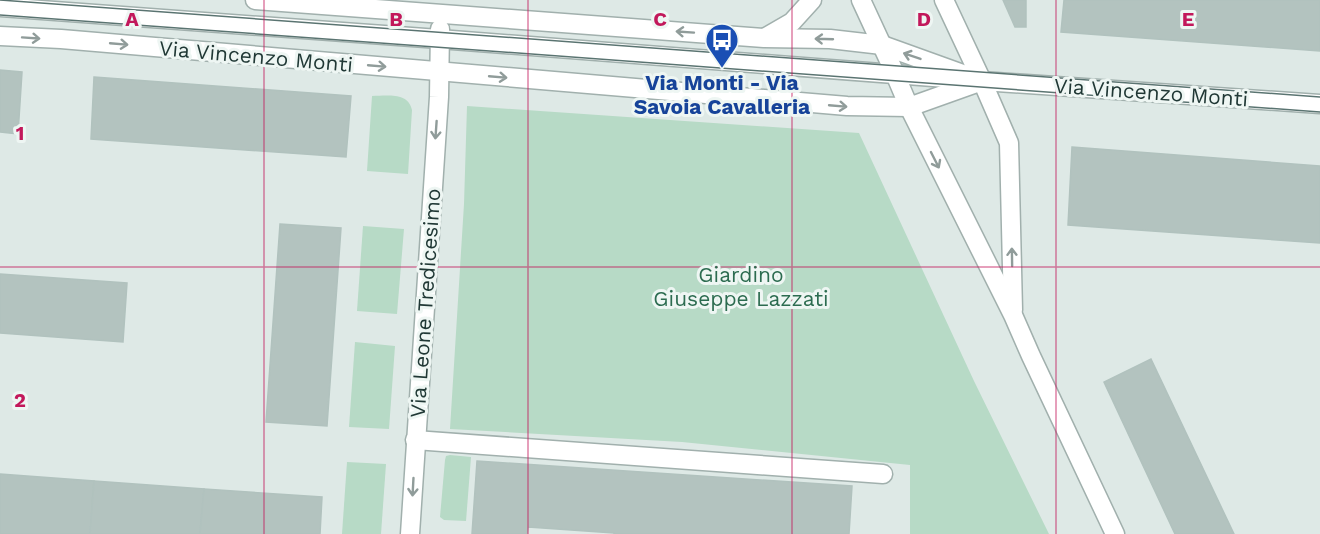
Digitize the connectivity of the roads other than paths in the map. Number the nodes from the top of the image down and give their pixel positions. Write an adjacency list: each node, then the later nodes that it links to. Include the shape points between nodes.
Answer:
1 (255, 0): 6 (street, Via Vincenzo Monti)
2 (812, 0): 8 (street, via 792,22)
3 (861, 0): 10 (street)
4 (944, 0): 13 (street)
5 (0, 7): 9 (street)
6 (442, 15): 8 (street, Via Vincenzo Monti, one-way to 6); 9 (street)
7 (0, 36): 11 (street, Via Vincenzo Monti, one-way to 11)
8 (764, 38): 10 (street, Via Vincenzo Monti, one-way to 8)
9 (439, 39): 11 (street); 12 (street)
10 (882, 45): 12 (street); 13 (street, Via Vincenzo Monti, one-way to 10)
11 (439, 72): 15 (street, Via Vincenzo Monti, one-way to 15, via 847,106); 17 (street, Via Leone Tredicesimo, one-way to 17)
12 (896, 75): 13 (street); 15 (street)
13 (982, 81): 14 (street, Via Vincenzo Monti); 15 (street, Via Vincenzo Monti); 16 (street, one-way to 13, via 1009,143)
14 (1320, 104)
15 (909, 107): 16 (street, one-way to 16)
16 (1013, 315): 20 (street)
17 (415, 440): 18 (street); 19 (street, Via Leone Tredicesimo, one-way to 19)
18 (883, 474)
19 (410, 534)
20 (1115, 534)

